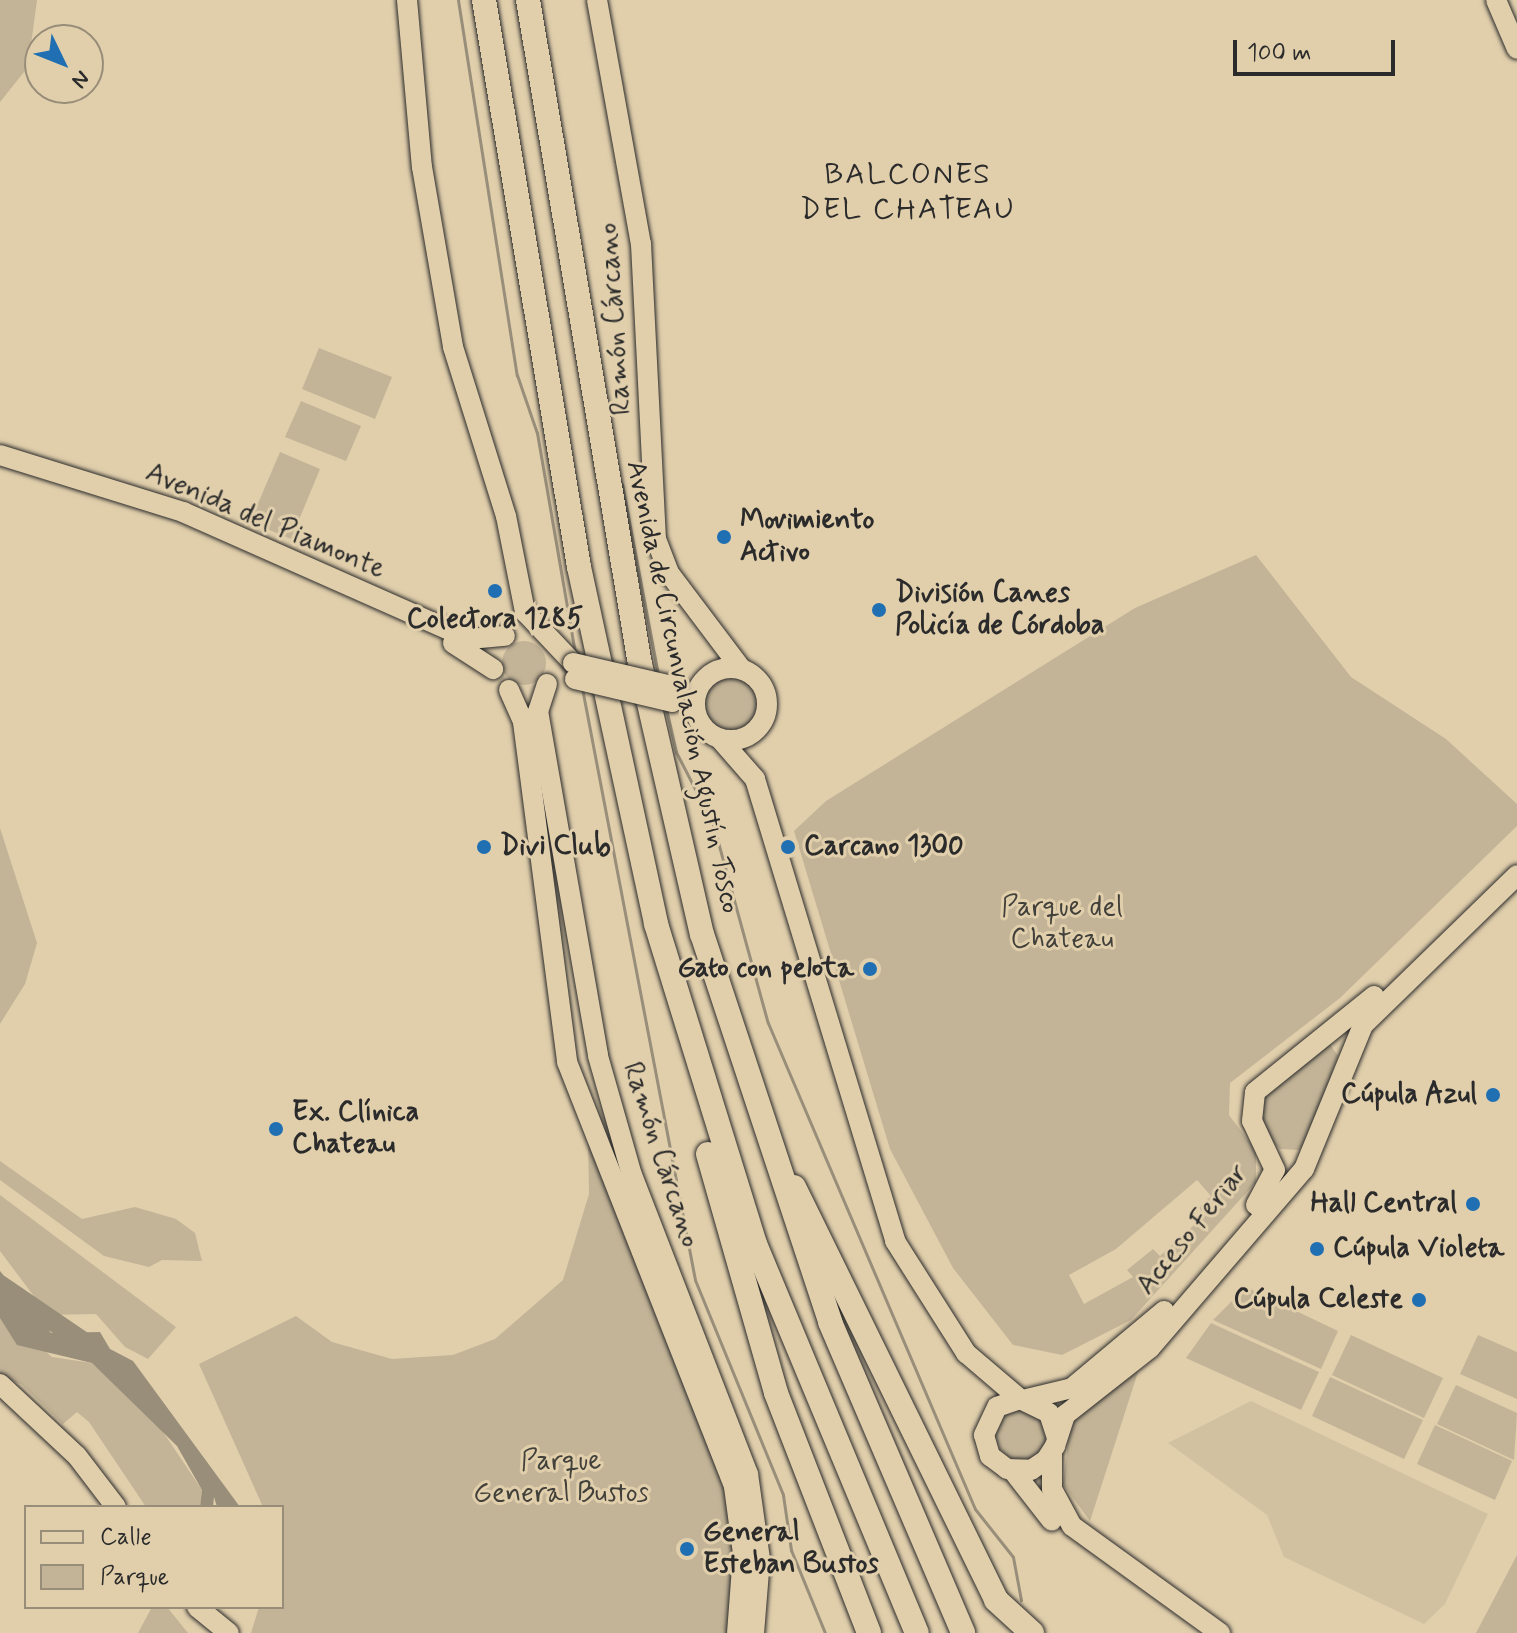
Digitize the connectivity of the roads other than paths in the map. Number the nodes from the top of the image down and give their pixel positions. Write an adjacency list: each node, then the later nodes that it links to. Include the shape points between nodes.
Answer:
1 (407, 0): 10 (main road, via 441,289)
2 (484, 0): 27 (highway, via 595,656)
3 (528, 0): 30 (highway, Avenida de Circunvalación Agustín Tosco, via 643,678 702,934)
4 (597, 0): 11 (main road, Ramón Cárcano, via 641,244 656,539 669,573)
5 (1498, 0): 6 (main road); 7 (main road)
6 (1517, 25)
7 (1517, 49)
8 (0, 455): 12 (main road, Avenida del Piamonte, via 183,512 457,634)
9 (0, 464): 14 (main road, Avenida del Piamonte, via 160,515 473,651)
10 (515, 567): 12 (main road); 13 (main road, via 525,612)
11 (707, 621): 15 (main road, Ramón Cárcano); 17 (main road, Ramón Cárcano, via 715,651)
12 (507, 635): 13 (main road, via 527,630); 14 (main road)
13 (548, 642): 16 (main road); 18 (main road)
14 (493, 669): 19 (main road)
15 (742, 670): 17 (main road); 22 (main road, via 766,694 766,714)
16 (574, 671): 18 (main road); 20 (main road, bridge)
17 (705, 680): 20 (main road); 21 (main road)
18 (548, 683): 19 (main road, via 525,694); 43 (main road, Ramón Cárcano, via 538,711 598,1056 632,1175 751,1483 760,1559)
19 (509, 690): 42 (main road, Ramón Cárcano, via 523,722 567,1062 734,1487 743,1554)
20 (674, 694): 21 (main road)
21 (699, 720): 23 (main road)
22 (755, 732): 23 (main road); 24 (main road)
23 (720, 739): 24 (main road)
24 (755, 779): 33 (main road, via 881,1207 916,1281)
25 (1517, 859): 28 (main road, Acceso Feriar, via 1359,1010)
26 (1517, 875): 29 (main road, Acceso Feriar, via 1374,1013)
27 (672, 984): 44 (highway, via 687,1081 757,1333); 45 (highway, via 789,1337)
28 (1321, 1034): 29 (main road); 32 (main road, Acceso Feriar, via 1252,1098 1254,1129)
29 (1345, 1056): 31 (main road, Acceso Feriar)
30 (746, 1084): 46 (highway, Avenida de Circunvalación Agustín Tosco, via 830,1322); 47 (highway, via 996,1600)
31 (1312, 1151): 32 (main road); 37 (main road, Acceso Feriar, via 1158,1339 1072,1408)
32 (1273, 1154): 35 (main road, Acceso Feriar, via 1271,1187 1148,1330 1072,1388)
33 (966, 1353): 35 (main road); 36 (main road, via 984,1387)
34 (0, 1384): 39 (main road, via 77,1456)
35 (1023, 1399): 36 (main road, via 997,1407); 37 (main road, via 1049,1413)
36 (984, 1428): 38 (main road, via 990,1456)
37 (1054, 1445): 38 (main road, via 1039,1466); 49 (main road, via 1050,1481 1067,1519)
38 (1013, 1471): 48 (main road, via 1067,1537)
39 (114, 1505)
40 (199, 1609): 41 (main road)
41 (229, 1633)
42 (737, 1633)
43 (754, 1633)
44 (869, 1633)
45 (917, 1633)
46 (963, 1633)
47 (1032, 1633)
48 (1202, 1633)
49 (1220, 1633)

